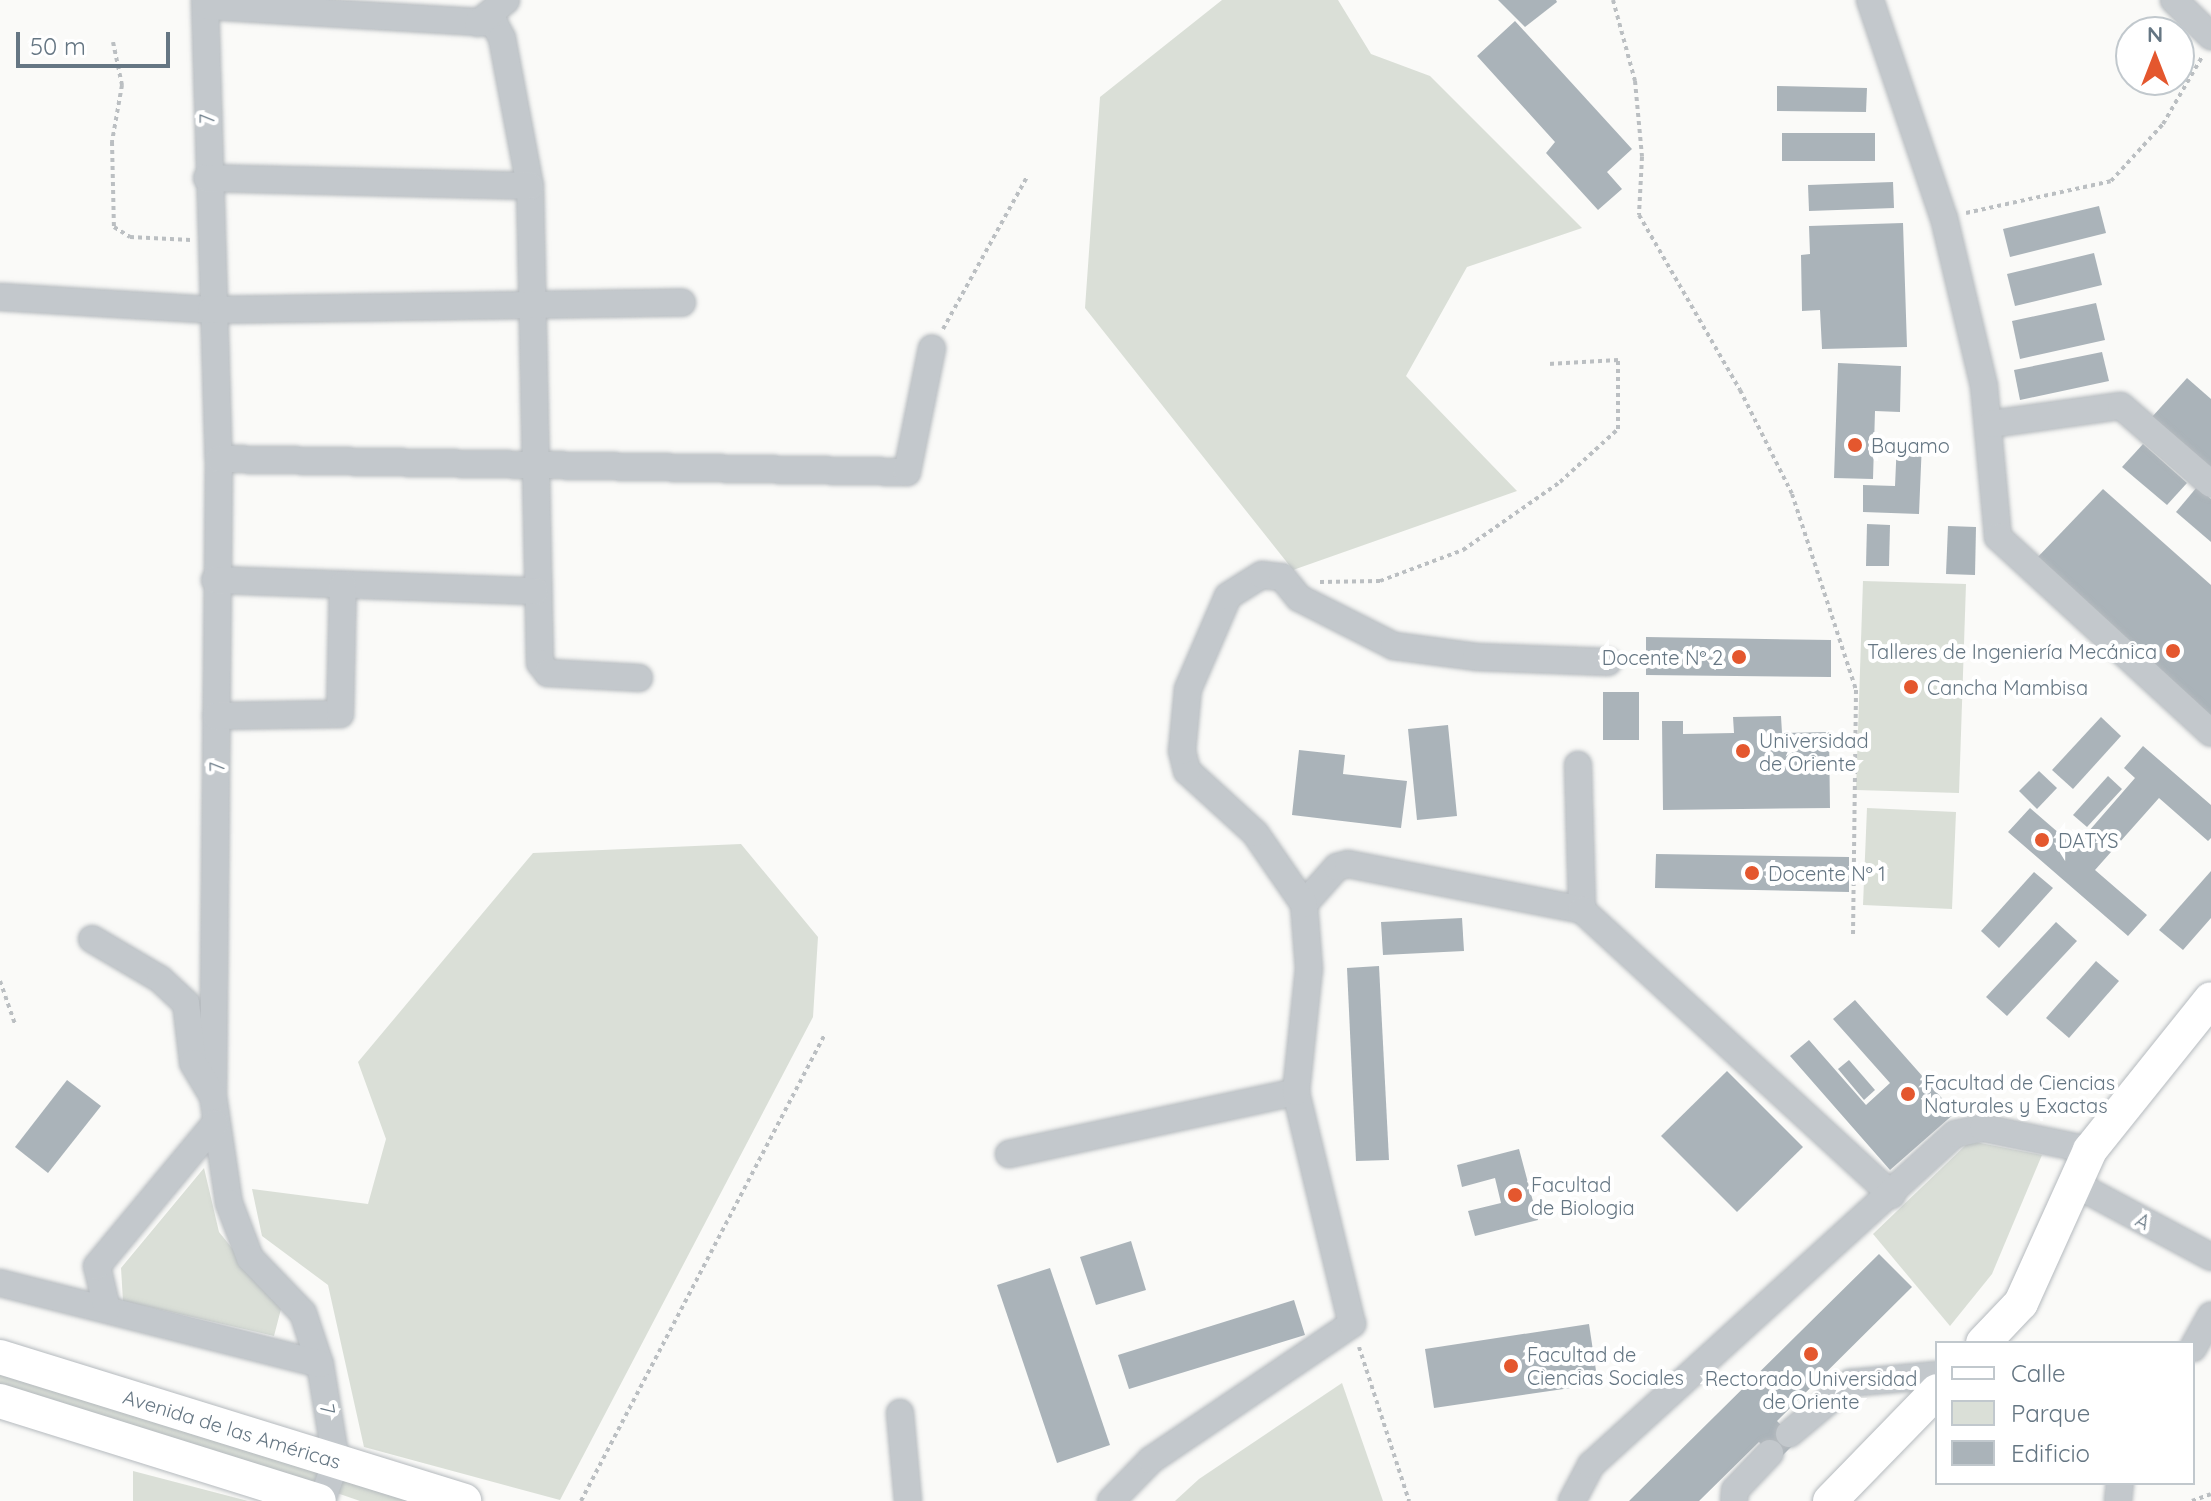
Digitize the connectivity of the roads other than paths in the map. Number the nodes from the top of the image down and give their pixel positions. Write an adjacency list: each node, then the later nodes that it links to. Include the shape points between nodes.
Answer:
1 (506, 0): 5 (street)
2 (1870, 0): 14 (street, via 1944,218)
3 (2174, 0): 6 (street)
4 (206, 3): 5 (street); 7 (street, 7)
5 (478, 23): 8 (street, via 494,23 502,38)
6 (2208, 44)
7 (207, 178): 8 (street); 12 (street, 7)
8 (530, 186): 11 (street)
9 (0, 297): 12 (street)
10 (682, 303): 11 (street)
11 (534, 309): 12 (street); 16 (street)
12 (211, 310): 15 (street, 7)
13 (932, 348): 16 (street, via 907,472)
14 (1991, 424): 17 (street, via 2121,406); 24 (street, via 2002,547)
15 (219, 459): 16 (street); 18 (street, 7)
16 (534, 465): 20 (street)
17 (2211, 484)
18 (215, 580): 19 (street); 23 (street, 7)
19 (343, 585): 20 (street); 23 (street, via 340,714)
20 (535, 591): 22 (street, via 540,663 548,673)
21 (1608, 662): 26 (street, via 1476,657 1394,646 1311,605 1282,577 1262,575 1228,596 1188,689 1182,751 1187,771 1255,833)
22 (639, 678)
23 (216, 716): 31 (street, 7)
24 (2211, 733)
25 (1578, 765): 27 (street)
26 (1304, 904): 27 (street, via 1337,867 1348,864); 30 (street, via 1309,969)
27 (1582, 910): 36 (street)
28 (92, 939): 31 (street, via 160,979 186,1003 193,1063)
29 (2211, 999): 33 (main road)
30 (1296, 1092): 34 (street); 55 (street, via 1352,1324 1151,1460)
31 (213, 1096): 32 (street, 7)
32 (215, 1124): 39 (street, via 97,1266); 44 (street, 7, via 229,1203 250,1258 303,1313)
33 (2090, 1150): 35 (main road); 36 (street, via 1968,1127)
34 (1009, 1154)
35 (2075, 1184): 37 (street, A); 41 (main road, via 2021,1303)
36 (1892, 1195): 56 (street, via 1591,1465)
37 (2211, 1257)
38 (0, 1283): 39 (street)
39 (107, 1309): 44 (street)
40 (2211, 1316): 42 (street)
41 (1985, 1341)
42 (2195, 1344)
43 (0, 1357): 51 (main road, Avenida de las Américas)
44 (320, 1364): 51 (street, 7)
45 (1935, 1375): 49 (street, via 1850,1383)
46 (1935, 1393): 58 (main road)
47 (0, 1401): 52 (main road, Avenida de las Américas)
48 (900, 1413): 54 (street)
49 (1789, 1434)
50 (1770, 1453): 57 (street, via 1735,1490)
51 (336, 1461): 52 (street, 7); 53 (main road, Avenida de las Américas)
52 (321, 1501)
53 (464, 1501)
54 (908, 1501)
55 (1111, 1501)
56 (1572, 1501)
57 (1734, 1501)
58 (1830, 1501)

